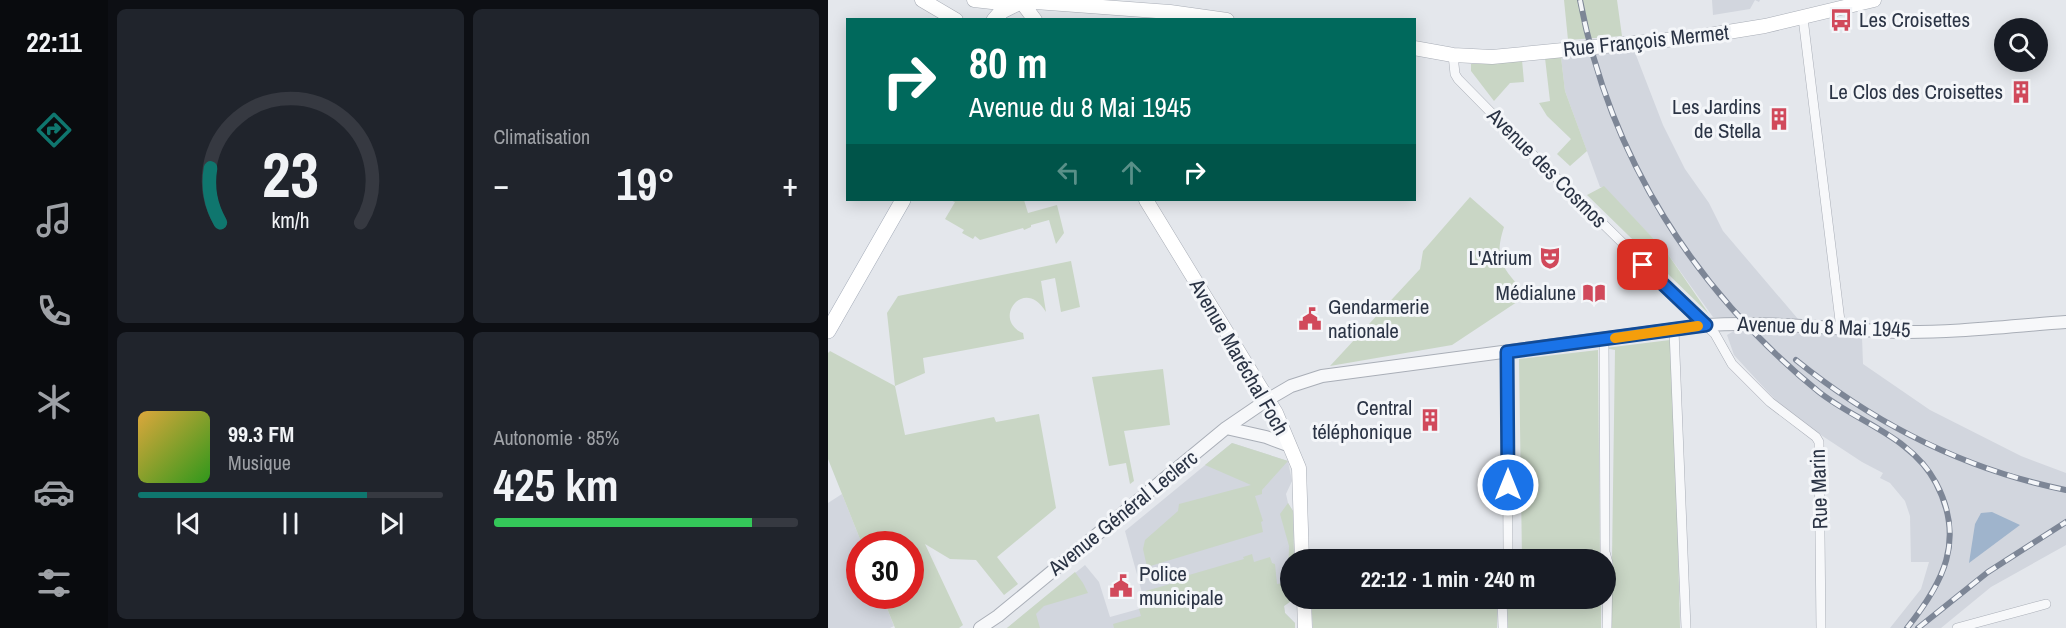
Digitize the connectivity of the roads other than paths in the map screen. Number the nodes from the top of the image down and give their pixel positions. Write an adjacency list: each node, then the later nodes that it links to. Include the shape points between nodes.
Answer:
1 (922, 0): 5 (main road)
2 (974, 0): 3 (main road)
3 (1021, 0): 6 (main road); 7 (main road); 8 (main road); 9 (main road)
4 (1875, 0): 10 (main road, Rue François Mermet)
5 (953, 18)
6 (996, 18)
7 (1011, 18)
8 (1034, 18)
9 (1213, 18)
10 (1803, 18): 12 (main road, Rue François Mermet, via 1697,37 1492,57); 19 (street)
11 (1416, 48): 12 (main road, Rue François Mermet)
12 (1453, 55): 18 (street, Avenue des Cosmos, via 1458,79)
13 (892, 201): 16 (main road)
14 (902, 201): 21 (main road)
15 (1147, 201): 24 (main road, Avenue Maréchal Foch)
16 (828, 317)
17 (2066, 322): 19 (street, Avenue du 8 Mai 1945, via 1900,332)
18 (1706, 325): 19 (street, Avenue du 8 Mai 1945); 20 (street, Avenue du 8 Mai 1945); 37 (street, Rue Marin, via 1732,364 1819,442)
19 (1841, 329)
20 (1674, 330): 22 (street, Avenue du 8 Mai 1945); 36 (street)
21 (828, 331)
22 (1604, 339): 23 (street, Avenue du 8 Mai 1945); 35 (street)
23 (1507, 352): 24 (street, Avenue du 8 Mai 1945, via 1322,376 1291,386); 28 (street)
24 (1266, 400): 25 (street, Avenue Général Leclerc); 26 (main road, Avenue Maréchal Foch)
25 (1226, 428): 26 (street); 32 (street, Avenue Général Leclerc)
26 (1290, 446): 27 (main road, Avenue Maréchal Foch, via 1299,468)
27 (1302, 549)
28 (1508, 549)
29 (2046, 604): 38 (street)
30 (1304, 609): 33 (main road)
31 (1502, 609): 34 (street)
32 (985, 627)
33 (1305, 628)
34 (1503, 628)
35 (1607, 628)
36 (1686, 628)
37 (1821, 628)
38 (1957, 628)

